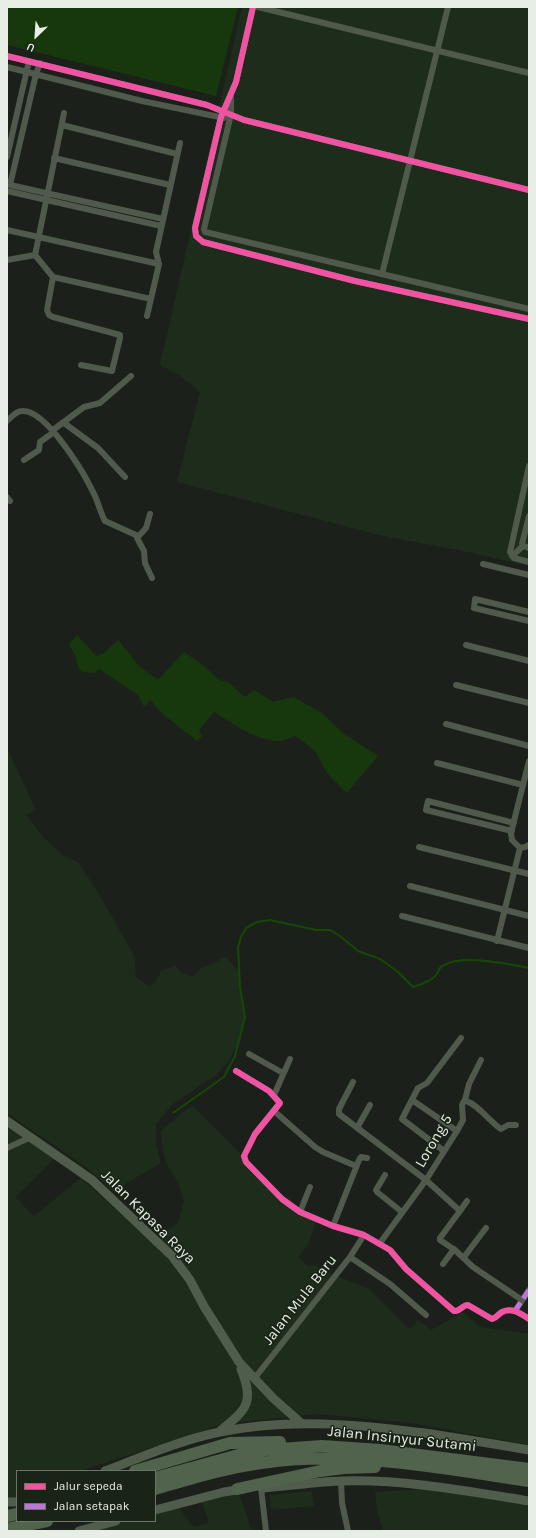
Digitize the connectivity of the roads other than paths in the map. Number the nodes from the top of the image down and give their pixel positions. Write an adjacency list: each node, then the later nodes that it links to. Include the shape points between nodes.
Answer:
1 (253, 7): 12 (street)
2 (258, 7): 4 (street)
3 (448, 7): 4 (street)
4 (438, 50): 10 (street); 21 (street)
5 (7, 56): 6 (street)
6 (29, 61): 7 (street); 9 (street)
7 (40, 64): 11 (street); 14 (street, via 207,105)
8 (7, 67): 9 (street)
9 (26, 72): 11 (street); 19 (street)
10 (529, 73)
11 (36, 74): 14 (street, via 142,101); 23 (street)
12 (231, 95): 14 (street); 15 (street)
13 (64, 113): 16 (street)
14 (222, 114): 15 (street); 31 (street, via 195,228)
15 (230, 117): 21 (street); 29 (street)
16 (62, 125): 18 (street); 20 (street)
17 (180, 143): 18 (street)
18 (177, 154): 22 (street)
19 (7, 157)
20 (54, 158): 22 (street); 25 (street)
21 (410, 161): 24 (street); 35 (street)
22 (170, 186): 27 (street)
23 (8, 188): 25 (street); 26 (street)
24 (529, 190)
25 (47, 194): 26 (street); 27 (street)
26 (46, 201): 27 (street); 30 (street)
27 (162, 223): 34 (street, via 156,252)
28 (7, 230): 30 (street)
29 (204, 231): 31 (street); 35 (street)
30 (38, 237): 32 (street); 34 (street)
31 (198, 238): 40 (street, via 203,242 350,280)
32 (34, 255): 33 (street); 36 (street)
33 (7, 260)
34 (159, 264): 37 (street)
35 (382, 274): 38 (street)
36 (53, 277): 37 (street); 41 (street, via 46,310 49,315 120,336 112,371)
37 (151, 299): 39 (street)
38 (529, 309)
39 (147, 316)
40 (529, 318)
41 (81, 365)
42 (131, 376): 44 (street, via 100,403 84,407)
43 (9, 417): 45 (street, via 22,411 31,412)
44 (64, 423): 45 (street); 48 (street, via 98,448)
45 (53, 431): 46 (street, via 40,442 39,450); 51 (street, via 80,467 105,521)
46 (24, 460)
47 (529, 466): 53 (street, via 511,543)
48 (125, 477)
49 (150, 514): 51 (street, via 146,528)
50 (529, 516): 52 (street)
51 (138, 536): 57 (street, via 137,540 145,554 146,567)
52 (526, 547): 53 (street)
53 (512, 556): 54 (street)
54 (529, 562)
55 (483, 564): 56 (street)
56 (529, 575)
57 (152, 578)
58 (529, 612): 59 (street, via 475,600 474,608)
59 (529, 621)
60 (466, 646): 61 (street)
61 (529, 661)
62 (456, 685): 63 (street)
63 (529, 703)
64 (446, 724): 65 (street)
65 (529, 746)
66 (529, 761): 68 (street)
67 (437, 763): 68 (street)
68 (523, 785): 69 (street)
69 (514, 823): 70 (street); 70 (street, via 428,801 426,810)
70 (512, 830): 73 (street, via 512,840)
71 (529, 845): 73 (street)
72 (419, 848): 74 (street)
73 (520, 848): 74 (street)
74 (514, 870): 75 (street); 77 (street)
75 (529, 874)
76 (410, 886): 77 (street)
77 (504, 910): 79 (street); 80 (street)
78 (402, 916): 80 (street)
79 (529, 916)
80 (497, 941): 81 (street)
81 (529, 948)
82 (461, 1038): 90 (street, via 427,1083 418,1088)
83 (249, 1054): 87 (street)
84 (290, 1059): 87 (street)
85 (481, 1060): 91 (street, via 469,1084)
86 (236, 1071): 89 (street)
87 (283, 1073): 89 (street)
88 (353, 1082): 96 (street, via 338,1112)
89 (274, 1095): 93 (street, via 280,1102)
90 (412, 1100): 97 (street); 100 (street, via 402,1120)
91 (465, 1100): 95 (street, Lorong 5, via 501,1129 508,1125); 97 (street, Lorong 5, via 462,1106 463,1120)
92 (370, 1105): 96 (street)
93 (274, 1111): 102 (street, via 315,1147); 108 (street, via 255,1134 244,1159 282,1199)
94 (7, 1121): 98 (street, Jalan Kapasa Raya)
95 (516, 1125)
96 (357, 1128): 104 (street)
97 (457, 1131): 100 (street, Lorong 5)
98 (32, 1137): 99 (street); 123 (street, Jalan Kapasa Raya, via 92,1180 172,1256 190,1280)
99 (7, 1148)
100 (444, 1151): 104 (street, Lorong 5)
101 (367, 1158): 102 (street, via 360,1158)
102 (356, 1166): 110 (street)
103 (385, 1175): 109 (street, via 376,1190)
104 (426, 1180): 107 (street); 109 (street, Lorong 5)
105 (310, 1187): 108 (street)
106 (468, 1201): 107 (street)
107 (460, 1211): 114 (street, via 440,1239)
108 (300, 1212): 110 (street)
109 (402, 1212): 113 (street, Lorong 5)
110 (333, 1226): 112 (street)
111 (486, 1228): 116 (street)
112 (364, 1235): 113 (street); 115 (street, Jalan Mula Baru)
113 (380, 1244): 120 (street, via 390,1250 406,1270 454,1311 468,1304 494,1319 502,1312)
114 (454, 1249): 116 (street); 117 (street)
115 (350, 1257): 121 (street, via 390,1284); 124 (street, Jalan Mula Baru)
116 (464, 1258): 119 (street, via 473,1267)
117 (443, 1264)
118 (529, 1290): 119 (street)
119 (522, 1300): 120 (street)
120 (515, 1311): 122 (street)
121 (426, 1315)
122 (529, 1319)
123 (239, 1362): 124 (street, Jalan Kapasa Raya); 126 (street, Jalan Kapasa Raya, via 248,1389 248,1399 237,1418)
124 (254, 1379): 125 (street, Jalan Kapasa Raya)
125 (301, 1423): 126 (street); 128 (street, via 379,1427)
126 (219, 1432): 131 (street)
127 (322, 1446): 130 (highway, Jalan Insinyur Sutami, via 380,1450); 132 (highway, via 230,1443); 133 (highway, Jalan Insinyur Sutami, via 264,1450)
128 (529, 1450)
129 (448, 1469): 135 (highway, Jalan Insinyur Sutami); 137 (highway, Jalan Insinyur Sutami, via 347,1458 309,1459 261,1463); 138 (highway, via 344,1468)
130 (529, 1469)
131 (108, 1470)
132 (138, 1470)
133 (156, 1478)
134 (341, 1481): 136 (street); 139 (street, via 441,1487); 146 (street, via 342,1503)
135 (529, 1481)
136 (261, 1488): 138 (street); 145 (street)
137 (156, 1489)
138 (237, 1489): 140 (street)
139 (529, 1501)
140 (156, 1510)
141 (42, 1522): 143 (highway)
142 (112, 1522): 144 (street)
143 (7, 1529)
144 (79, 1531)
145 (266, 1531)
146 (348, 1531)

